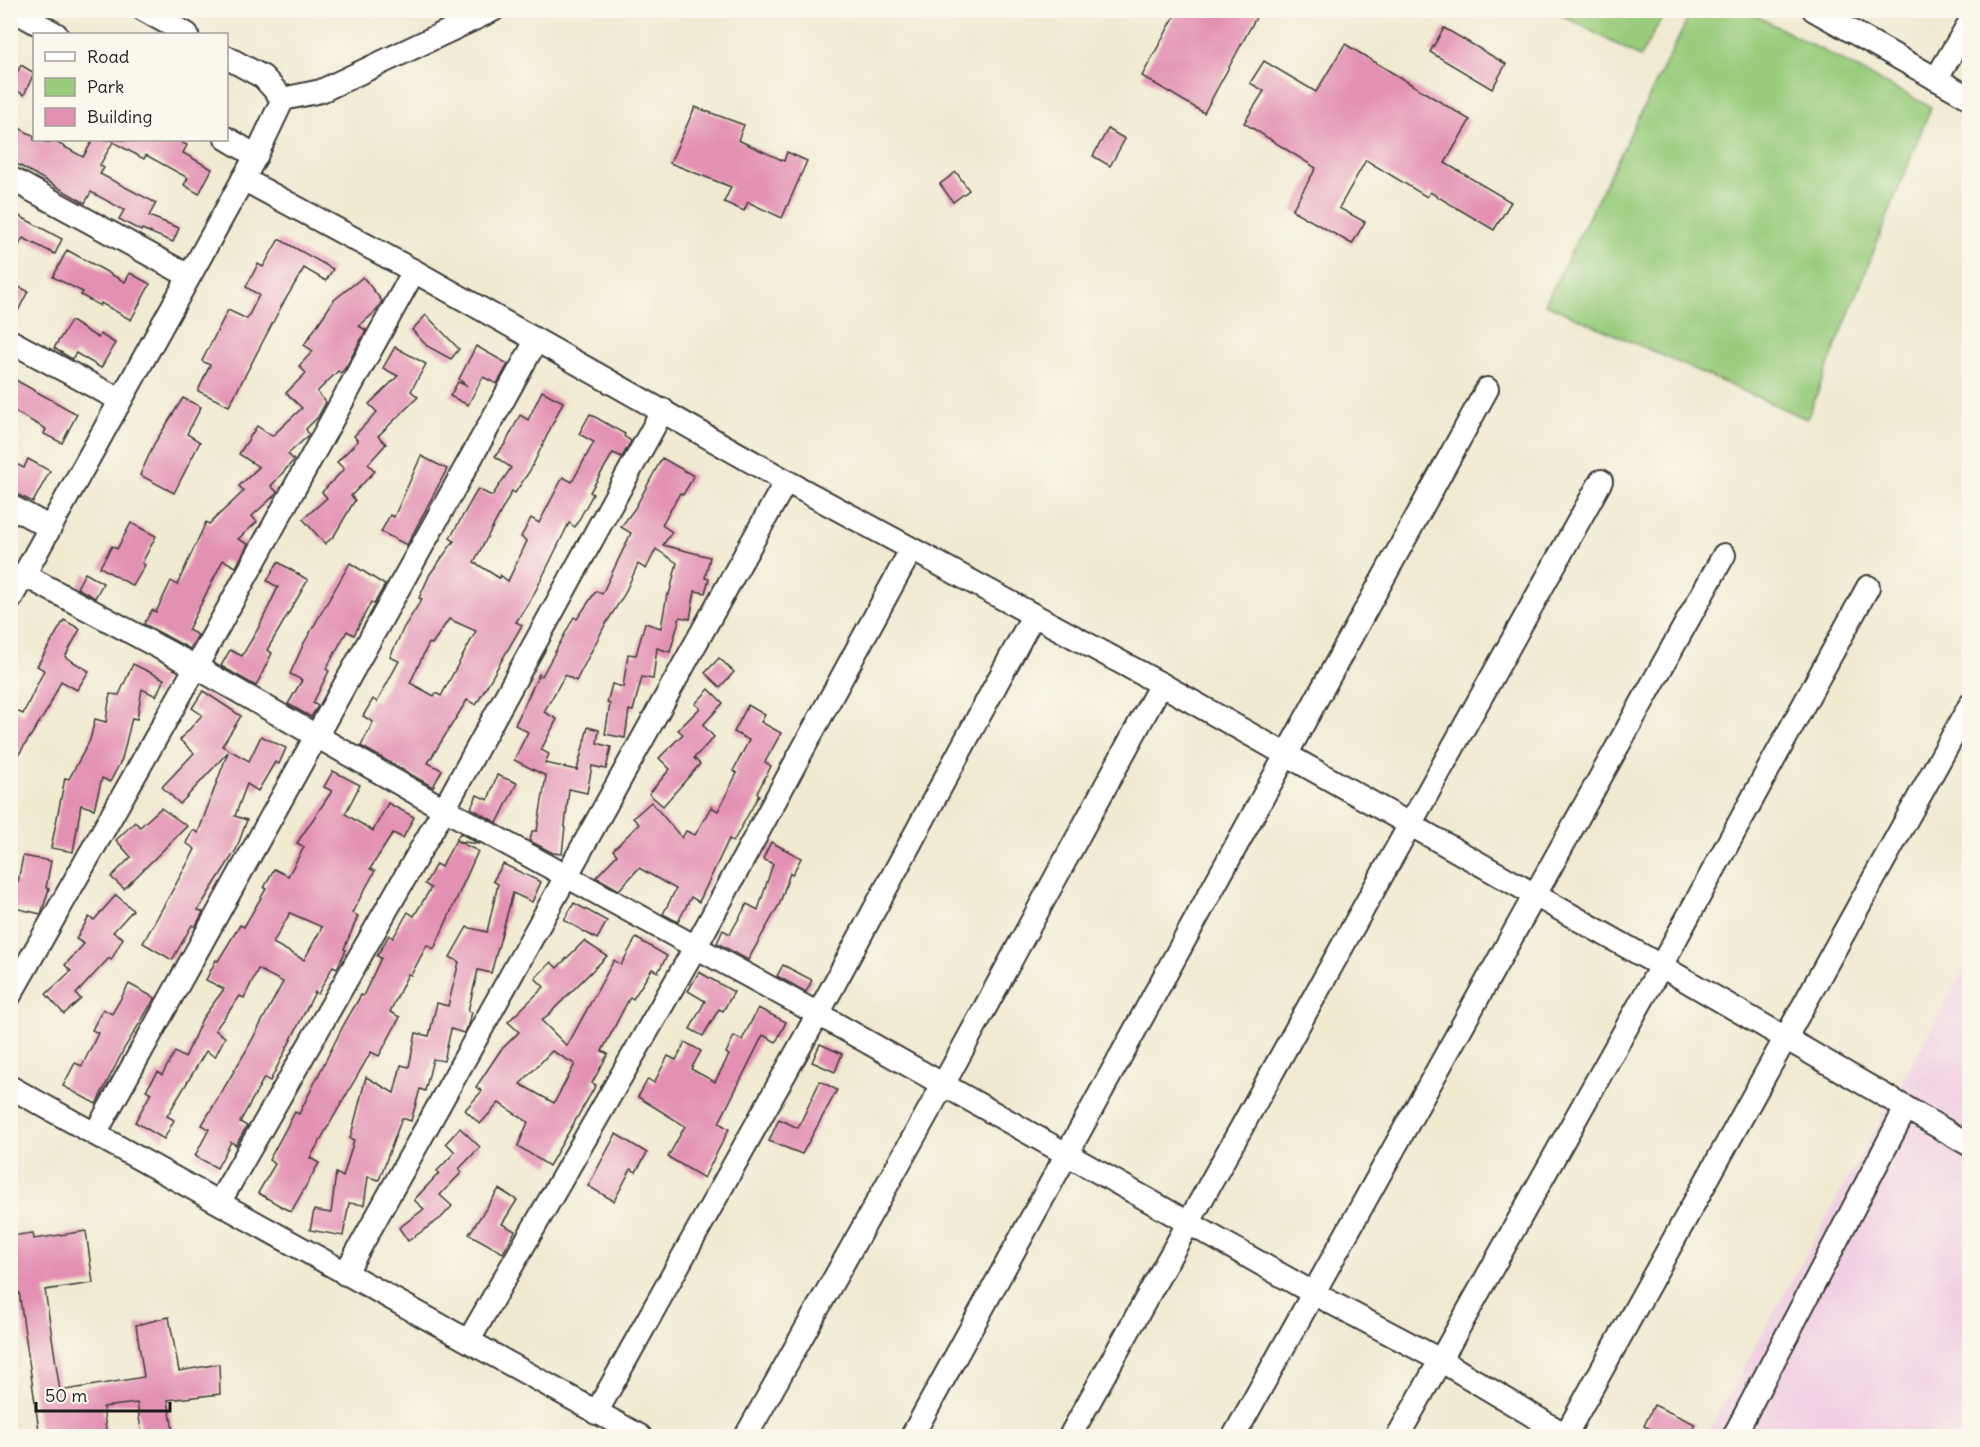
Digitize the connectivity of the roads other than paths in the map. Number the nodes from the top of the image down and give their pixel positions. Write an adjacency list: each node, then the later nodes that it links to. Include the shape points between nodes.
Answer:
1 (13, 10): 6 (street)
2 (144, 10): 7 (street)
3 (493, 10): 11 (street, via 321,91)
4 (1814, 10): 9 (street)
5 (1970, 22): 9 (street)
6 (54, 33)
7 (185, 33)
8 (228, 58): 11 (street, via 262,77)
9 (1936, 79): 10 (street)
10 (1970, 98)
11 (283, 99): 13 (street)
12 (228, 139): 13 (street)
13 (256, 156): 15 (street)
14 (10, 178): 17 (street)
15 (243, 179): 16 (street); 17 (street)
16 (414, 271): 19 (street); 33 (street)
17 (189, 276): 21 (street)
18 (10, 341): 21 (street)
19 (536, 341): 22 (street); 36 (street)
20 (1486, 389): 37 (street)
21 (120, 400): 26 (street)
22 (663, 410): 23 (street); 38 (street)
23 (786, 481): 27 (street); 40 (street)
24 (1601, 481): 39 (street)
25 (10, 506): 26 (street)
26 (49, 527): 29 (street)
27 (911, 550): 32 (street); 42 (street)
28 (1724, 555): 41 (street)
29 (24, 575): 31 (street); 33 (street)
30 (1868, 587): 43 (street)
31 (10, 600)
32 (1033, 616): 34 (street); 45 (street)
33 (196, 667): 36 (street); 44 (street)
34 (1161, 684): 37 (street); 47 (street)
35 (1970, 705): 46 (street)
36 (316, 736): 38 (street); 50 (street)
37 (1286, 754): 39 (street); 52 (street)
38 (444, 809): 40 (street); 53 (street)
39 (1412, 826): 41 (street); 54 (street)
40 (567, 876): 42 (street); 55 (street)
41 (1535, 896): 43 (street); 56 (street)
42 (694, 948): 45 (street); 57 (street)
43 (1661, 966): 46 (street); 58 (street)
44 (10, 995)
45 (818, 1014): 47 (street); 59 (street)
46 (1785, 1037): 49 (street); 60 (street)
47 (943, 1085): 52 (street); 62 (street)
48 (10, 1087): 50 (street)
49 (1906, 1107): 51 (street); 67 (street)
50 (95, 1134): 53 (street)
51 (1970, 1145)
52 (1067, 1154): 54 (street); 63 (street)
53 (220, 1201): 55 (street)
54 (1190, 1222): 56 (street); 64 (street)
55 (345, 1274): 57 (street)
56 (1313, 1293): 58 (street); 65 (street)
57 (469, 1340): 59 (street)
58 (1440, 1360): 60 (street); 66 (street)
59 (596, 1413): 61 (street)
60 (1566, 1436)
61 (640, 1437)
62 (746, 1437)
63 (912, 1437)
64 (1070, 1437)
65 (1234, 1437)
66 (1398, 1437)
67 (1734, 1437)

